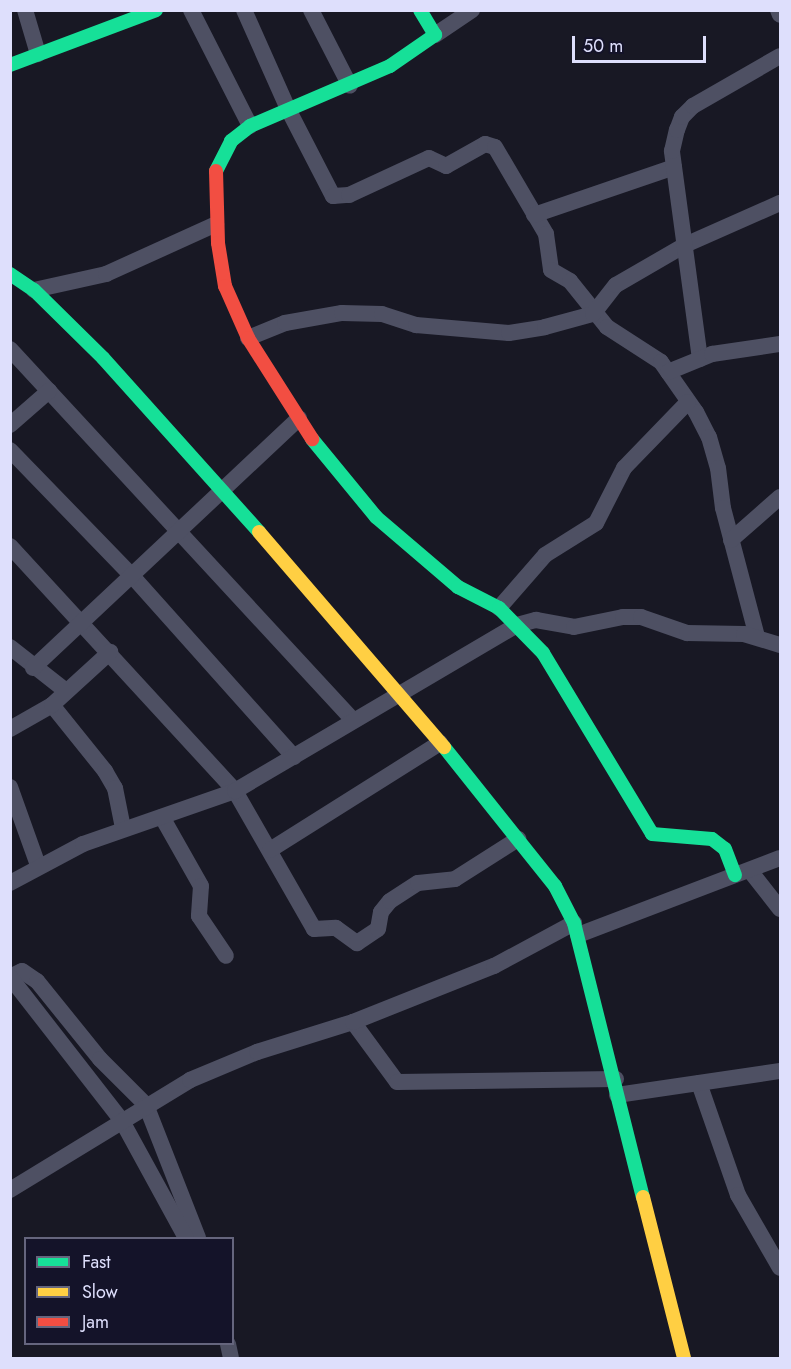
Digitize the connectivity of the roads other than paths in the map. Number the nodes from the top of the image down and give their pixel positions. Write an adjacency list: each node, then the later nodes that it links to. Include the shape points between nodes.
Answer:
1 (25, 10): 11 (street)
2 (156, 10): 11 (street)
3 (191, 10): 16 (street)
4 (244, 10): 15 (street)
5 (311, 10): 14 (street)
6 (420, 10): 10 (street)
7 (472, 10): 10 (street)
8 (778, 10): 9 (street)
9 (780, 15)
10 (435, 35): 14 (street, via 390,66)
11 (38, 54): 13 (street)
12 (780, 56): 17 (street, via 682,117 672,151)
13 (10, 65)
14 (350, 86): 15 (street)
15 (288, 110): 16 (street); 19 (street, via 333,196 349,195 429,158 446,166 491,144)
16 (250, 126): 20 (street, via 231,141 218,161 214,183)
17 (674, 166): 19 (street); 21 (street)
18 (780, 203): 21 (street)
19 (534, 215): 24 (street, via 548,240 551,270 570,281)
20 (216, 224): 23 (street, via 106,274); 25 (street, via 225,286)
21 (685, 245): 24 (street, via 616,285); 28 (street)
22 (10, 273): 23 (street)
23 (34, 290): 35 (street, via 103,358)
24 (593, 314): 25 (street, via 509,333 416,325 382,314 342,313 285,323); 29 (street, via 626,340 645,349)
25 (248, 338): 32 (street)
26 (780, 344): 28 (street)
27 (10, 350): 30 (street)
28 (700, 359): 29 (street)
29 (668, 372): 31 (street)
30 (49, 391): 33 (street); 37 (street)
31 (688, 402): 38 (street, via 709,437); 41 (street, via 624,468 596,524 544,555)
32 (298, 418): 35 (street); 41 (street, via 321,453 376,517 458,587)
33 (10, 425)
34 (10, 450): 40 (street)
35 (221, 492): 37 (street); 49 (street)
36 (780, 497): 38 (street)
37 (181, 532): 40 (street); 52 (street)
38 (731, 540): 44 (street)
39 (10, 546): 42 (street)
40 (134, 578): 42 (street); 55 (street)
41 (499, 608): 43 (street)
42 (84, 622): 47 (street); 48 (street)
43 (517, 625): 44 (street, via 536,620 574,627 641,617 687,633); 49 (street); 64 (street, via 543,653 651,834 712,839 725,849)
44 (757, 637): 45 (street)
45 (780, 645)
46 (10, 647): 48 (street)
47 (110, 652): 50 (street); 57 (street)
48 (33, 668): 50 (street)
49 (399, 691): 52 (street); 54 (street)
50 (66, 692): 51 (street)
51 (52, 705): 53 (street); 59 (street, via 115,788)
52 (353, 720): 55 (street)
53 (10, 729)
54 (440, 743): 60 (street); 61 (street)
55 (294, 757): 57 (street)
56 (10, 788): 63 (street)
57 (235, 791): 58 (street); 61 (street)
58 (162, 817): 59 (street); 68 (street, via 201,886 199,915)
59 (123, 828): 63 (street)
60 (518, 839): 61 (street, via 455,879 418,883 390,901 381,912 378,929 357,943 336,928 320,931 308,924); 67 (street, via 555,886)
61 (270, 850)
62 (780, 858): 64 (street)
63 (38, 865): 65 (street)
64 (743, 874): 66 (street); 67 (street)
65 (10, 883)
66 (780, 909)
67 (576, 929): 70 (street); 73 (street)
68 (226, 956)
69 (11, 977): 74 (street, via 28,972 100,1059); 75 (street)
70 (353, 1022): 73 (street, via 397,1082); 74 (street, via 257,1052 190,1080)
71 (780, 1071): 72 (street)
72 (699, 1083): 73 (street); 79 (street, via 738,1195)
73 (616, 1087): 80 (street)
74 (146, 1105): 75 (street); 78 (street)
75 (122, 1121): 76 (street); 77 (street)
76 (10, 1190)
77 (185, 1237)
78 (197, 1237)
79 (780, 1268)
80 (684, 1359)

